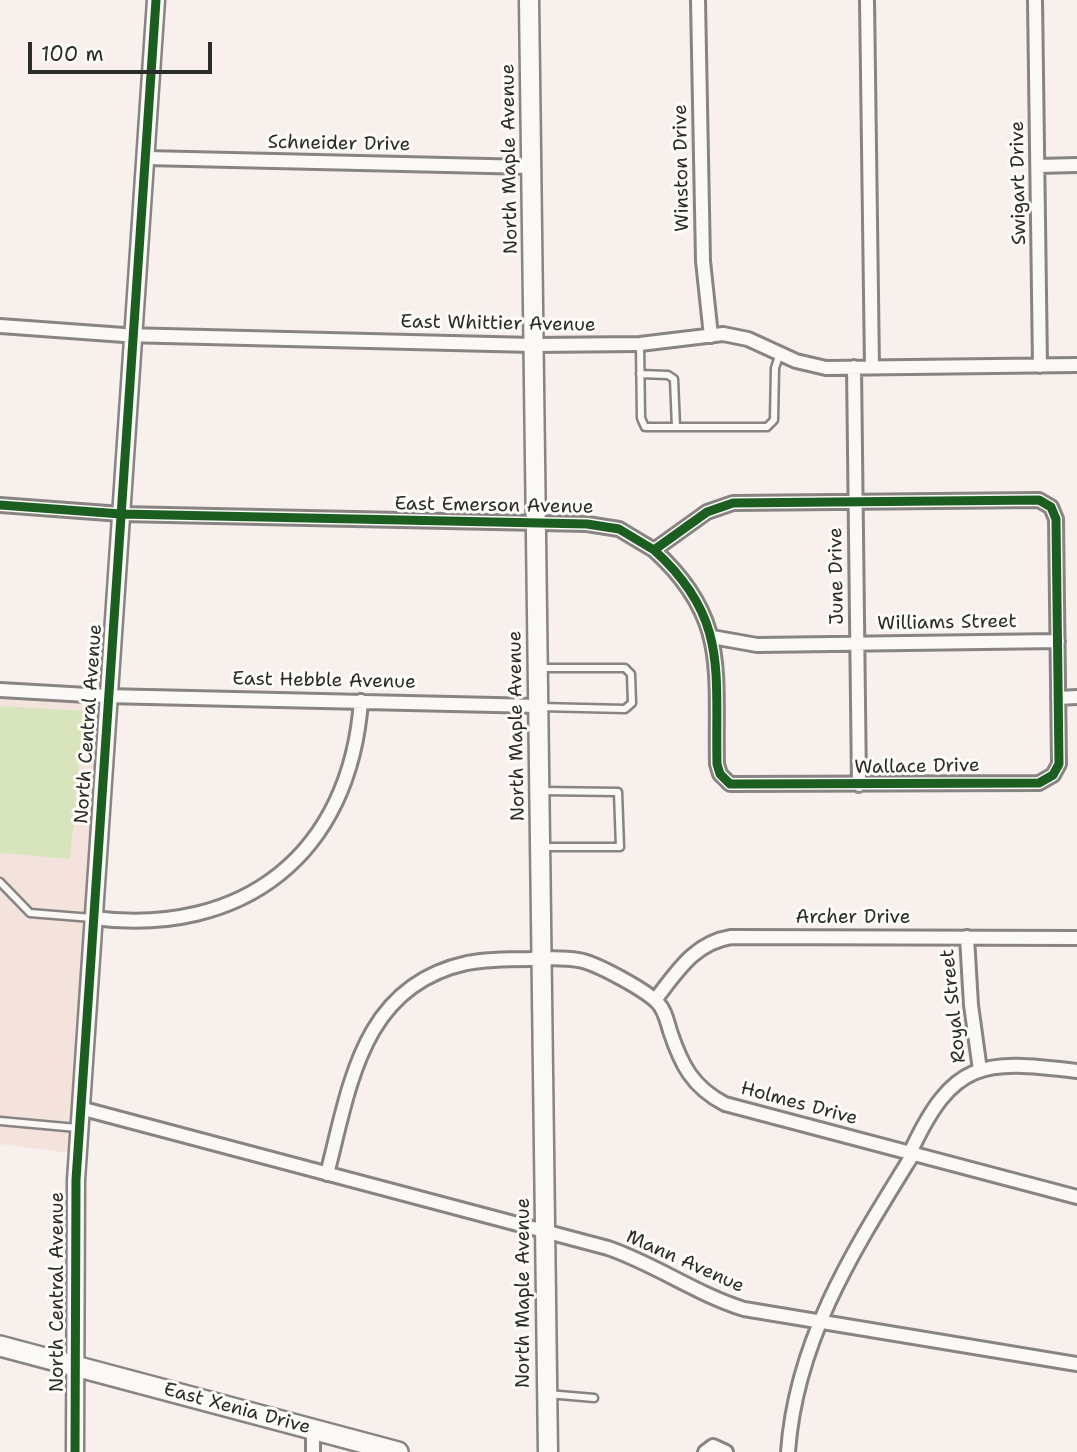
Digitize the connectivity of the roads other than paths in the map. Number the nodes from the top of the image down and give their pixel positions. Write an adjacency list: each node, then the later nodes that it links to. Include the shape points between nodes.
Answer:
1 (156, 0): 6 (street, North Central Avenue)
2 (528, 0): 9 (main road, North Maple Avenue)
3 (698, 0): 12 (street, Winston Drive, via 703,261)
4 (867, 0): 19 (street)
5 (1035, 0): 8 (street, Swigart Drive)
6 (146, 158): 9 (street, Schneider Drive); 11 (street, North Central Avenue)
7 (1077, 165): 8 (street)
8 (1038, 166): 17 (street, Swigart Drive)
9 (531, 167): 14 (main road, North Maple Avenue)
10 (0, 326): 11 (street, East Whittier Avenue)
11 (134, 334): 14 (street, East Whittier Avenue); 24 (street, North Central Avenue)
12 (711, 336): 13 (street, East Whittier Avenue); 15 (street, East Whittier Avenue, via 737,336)
13 (640, 344): 14 (street, East Whittier Avenue); 20 (lane)
14 (533, 345): 25 (main road, North Maple Avenue)
15 (780, 353): 18 (street, East Whittier Avenue, via 812,366); 21 (lane, via 775,369 774,420 767,427)
16 (1077, 365): 17 (street)
17 (1040, 366): 19 (street)
18 (854, 367): 19 (street, East Whittier Avenue); 22 (street, June Drive)
19 (872, 367)
20 (640, 374): 21 (lane, via 674,379); 21 (lane, via 645,427)
21 (676, 427)
22 (855, 502): 26 (street, via 726,505 707,512); 28 (street, Wallace Drive, via 1039,500 1055,513); 29 (street, June Drive)
23 (0, 505): 24 (street, East Emerson Avenue)
24 (121, 514): 25 (street, East Emerson Avenue); 32 (street, North Central Avenue)
25 (536, 525): 26 (street, East Emerson Avenue, via 619,529); 30 (main road, North Maple Avenue)
26 (654, 550): 27 (street, Wallace Drive, via 687,584)
27 (712, 637): 29 (street, Williams Street, via 757,645); 37 (street, Wallace Drive, via 717,764 722,778 738,786)
28 (1058, 641): 29 (street, Williams Street); 34 (street, Wallace Drive)
29 (857, 643): 37 (street, June Drive)
30 (538, 668): 36 (main road, North Maple Avenue); 36 (lane, via 625,668 631,674 632,703 625,709)
31 (0, 690): 32 (street, East Hebble Avenue)
32 (109, 694): 35 (street, East Hebble Avenue); 41 (street, North Central Avenue)
33 (1077, 697): 34 (street)
34 (1058, 698): 37 (street, Wallace Drive, via 1059,764 1046,780)
35 (361, 701): 36 (street, East Hebble Avenue); 41 (street, via 354,754 338,801 312,842 279,874 241,899 195,916 145,922)
36 (538, 706): 38 (main road, North Maple Avenue)
37 (859, 785)
38 (539, 791): 39 (main road, North Maple Avenue); 39 (lane, via 618,792 620,846)
39 (540, 847): 44 (main road, North Maple Avenue)
40 (0, 882): 41 (lane, via 30,913)
41 (93, 918): 48 (street, North Central Avenue)
42 (967, 937): 43 (street, Archer Drive); 45 (street, Archer Drive, via 725,938 692,955); 46 (street, Royal Street)
43 (1077, 938)
44 (541, 958): 45 (street, via 586,962); 52 (street, via 485,960 453,967 421,981 393,1004 358,1057); 54 (main road, North Maple Avenue)
45 (655, 1000): 51 (street, Holmes Drive, via 665,1014 685,1070 714,1099)
46 (980, 1070): 47 (street, via 1014,1063); 51 (street, via 939,1100)
47 (1077, 1071)
48 (80, 1108): 50 (street, North Central Avenue); 52 (street, Mann Avenue)
49 (0, 1121): 50 (lane)
50 (79, 1128): 58 (street, North Central Avenue)
51 (912, 1154): 53 (street, Holmes Drive); 55 (street, via 848,1261)
52 (327, 1174): 54 (street, Mann Avenue)
53 (1077, 1198)
54 (544, 1231): 55 (street, Mann Avenue, via 628,1255 725,1303); 59 (main road, North Maple Avenue)
55 (818, 1323): 57 (street, Mann Avenue); 68 (street, via 797,1390)
56 (0, 1346): 58 (main road, East Xenia Drive)
57 (1077, 1364)
58 (76, 1367): 61 (main road, East Xenia Drive); 62 (street, North Central Avenue)
59 (546, 1394): 60 (lane); 65 (main road, North Maple Avenue)
60 (594, 1398)
61 (313, 1429): 63 (street); 64 (main road, East Xenia Drive)
62 (75, 1452)
63 (313, 1452)
64 (398, 1452)
65 (548, 1452)
66 (705, 1452): 67 (street, via 713,1446)
67 (726, 1452)
68 (788, 1452)

